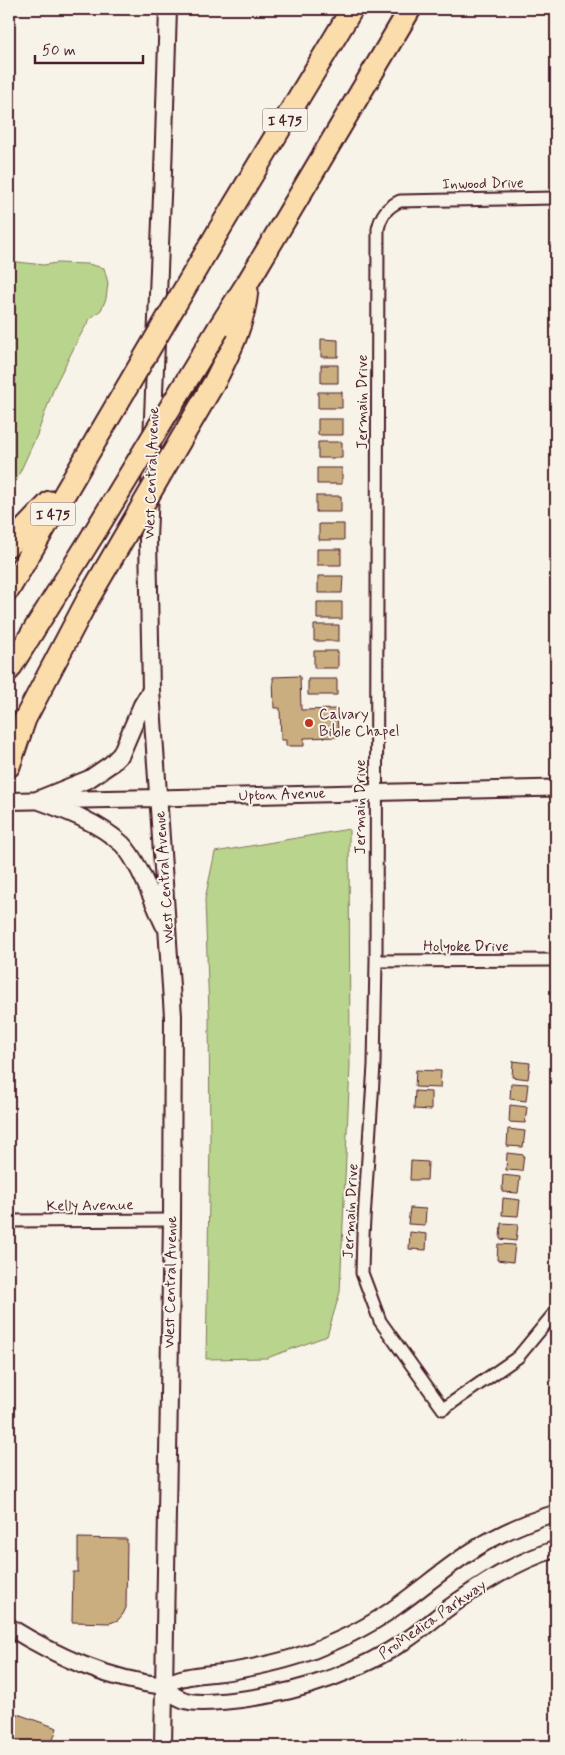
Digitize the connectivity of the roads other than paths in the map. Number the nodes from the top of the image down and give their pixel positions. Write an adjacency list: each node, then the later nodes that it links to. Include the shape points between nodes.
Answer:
1 (159, 9): 5 (street)
2 (168, 9): 5 (main road, West Central Avenue)
3 (352, 9): 9 (highway, I 475, bridge)
4 (410, 9): 8 (highway, I 475)
5 (167, 34): 13 (main road, West Central Avenue, via 148,539)
6 (556, 198): 7 (street, Inwood Drive)
7 (410, 199): 16 (street, Jermain Drive, via 392,205 380,219 378,229)
8 (248, 282): 12 (highway, I 475, bridge); 14 (highway, bridge, via 242,321 232,348 43,682)
9 (76, 475): 10 (highway); 11 (highway, I 475)
10 (9, 545)
11 (9, 589)
12 (9, 670)
13 (151, 690): 17 (main road, West Central Avenue); 18 (main road, via 121,754 111,764 89,779)
14 (11, 759)
15 (556, 788): 16 (street, Upton Avenue)
16 (375, 792): 17 (street, Upton Avenue); 22 (street, Jermain Drive)
17 (158, 798): 18 (main road, Upton Avenue); 20 (main road, West Central Avenue)
18 (37, 800): 19 (main road, Upton Avenue); 20 (main road, via 77,815 106,831 122,845 135,862)
19 (9, 801)
20 (168, 933): 23 (main road, West Central Avenue, via 173,1016)
21 (556, 960): 22 (street, Holyoke Drive)
22 (376, 962): 25 (street, Jermain Drive, via 374,1065 362,1273 380,1321 443,1409 518,1357)
23 (172, 1220): 24 (street, Kelly Avenue); 29 (main road, West Central Avenue)
24 (9, 1221)
25 (556, 1311)
26 (556, 1513): 29 (street, ProMedica Parkway, via 485,1543 381,1617 326,1645 273,1663 182,1677)
27 (556, 1549): 29 (street, ProMedica Parkway, via 506,1570 394,1648 319,1683 272,1696 206,1702 185,1702)
28 (9, 1627): 29 (main road, ProMedica Parkway, via 51,1652 101,1672)
29 (164, 1686): 30 (main road, West Central Avenue)
30 (163, 1746)

